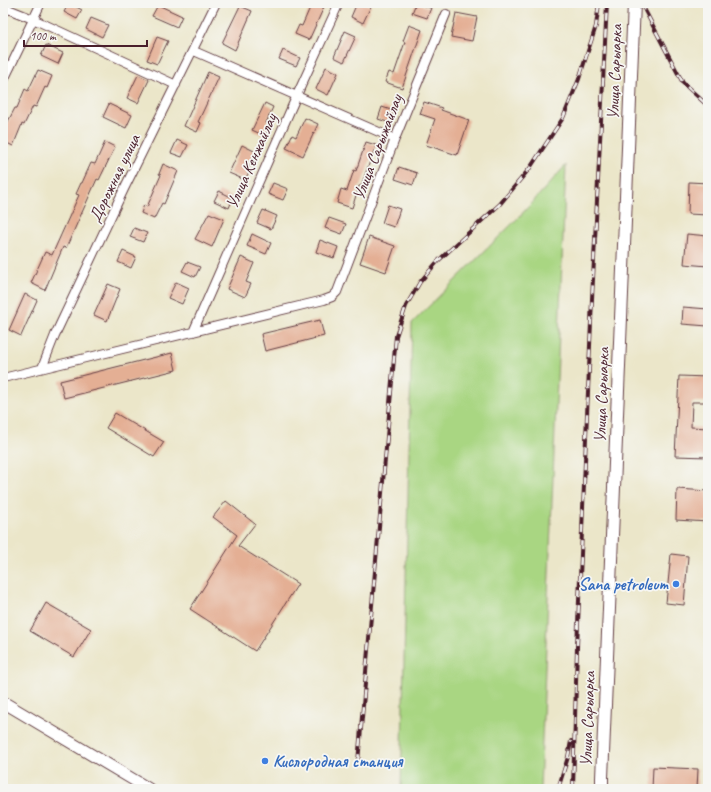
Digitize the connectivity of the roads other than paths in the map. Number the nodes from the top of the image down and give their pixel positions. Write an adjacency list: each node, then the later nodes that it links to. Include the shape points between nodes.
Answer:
1 (41, 3): 7 (street)
2 (216, 3): 8 (street, Дорожная улица)
3 (338, 3): 11 (street, Улица Кенжайлау)
4 (634, 3): 18 (main road, Улица Сарыарка)
5 (3, 7): 7 (street)
6 (446, 14): 12 (street, Улица Сарыжайлау)
7 (33, 19): 9 (street); 10 (street)
8 (194, 51): 10 (street, Дорожная улица); 11 (street)
9 (3, 82)
10 (176, 85): 14 (street, Дорожная улица, via 55,335)
11 (296, 95): 12 (street); 13 (street, Улица Кенжайлау)
12 (395, 139): 13 (street, Улица Сарыжайлау, via 337,292 332,297)
13 (193, 332): 14 (street)
14 (42, 368): 15 (street)
15 (3, 378)
16 (3, 702): 17 (street)
17 (149, 789)
18 (602, 789)

